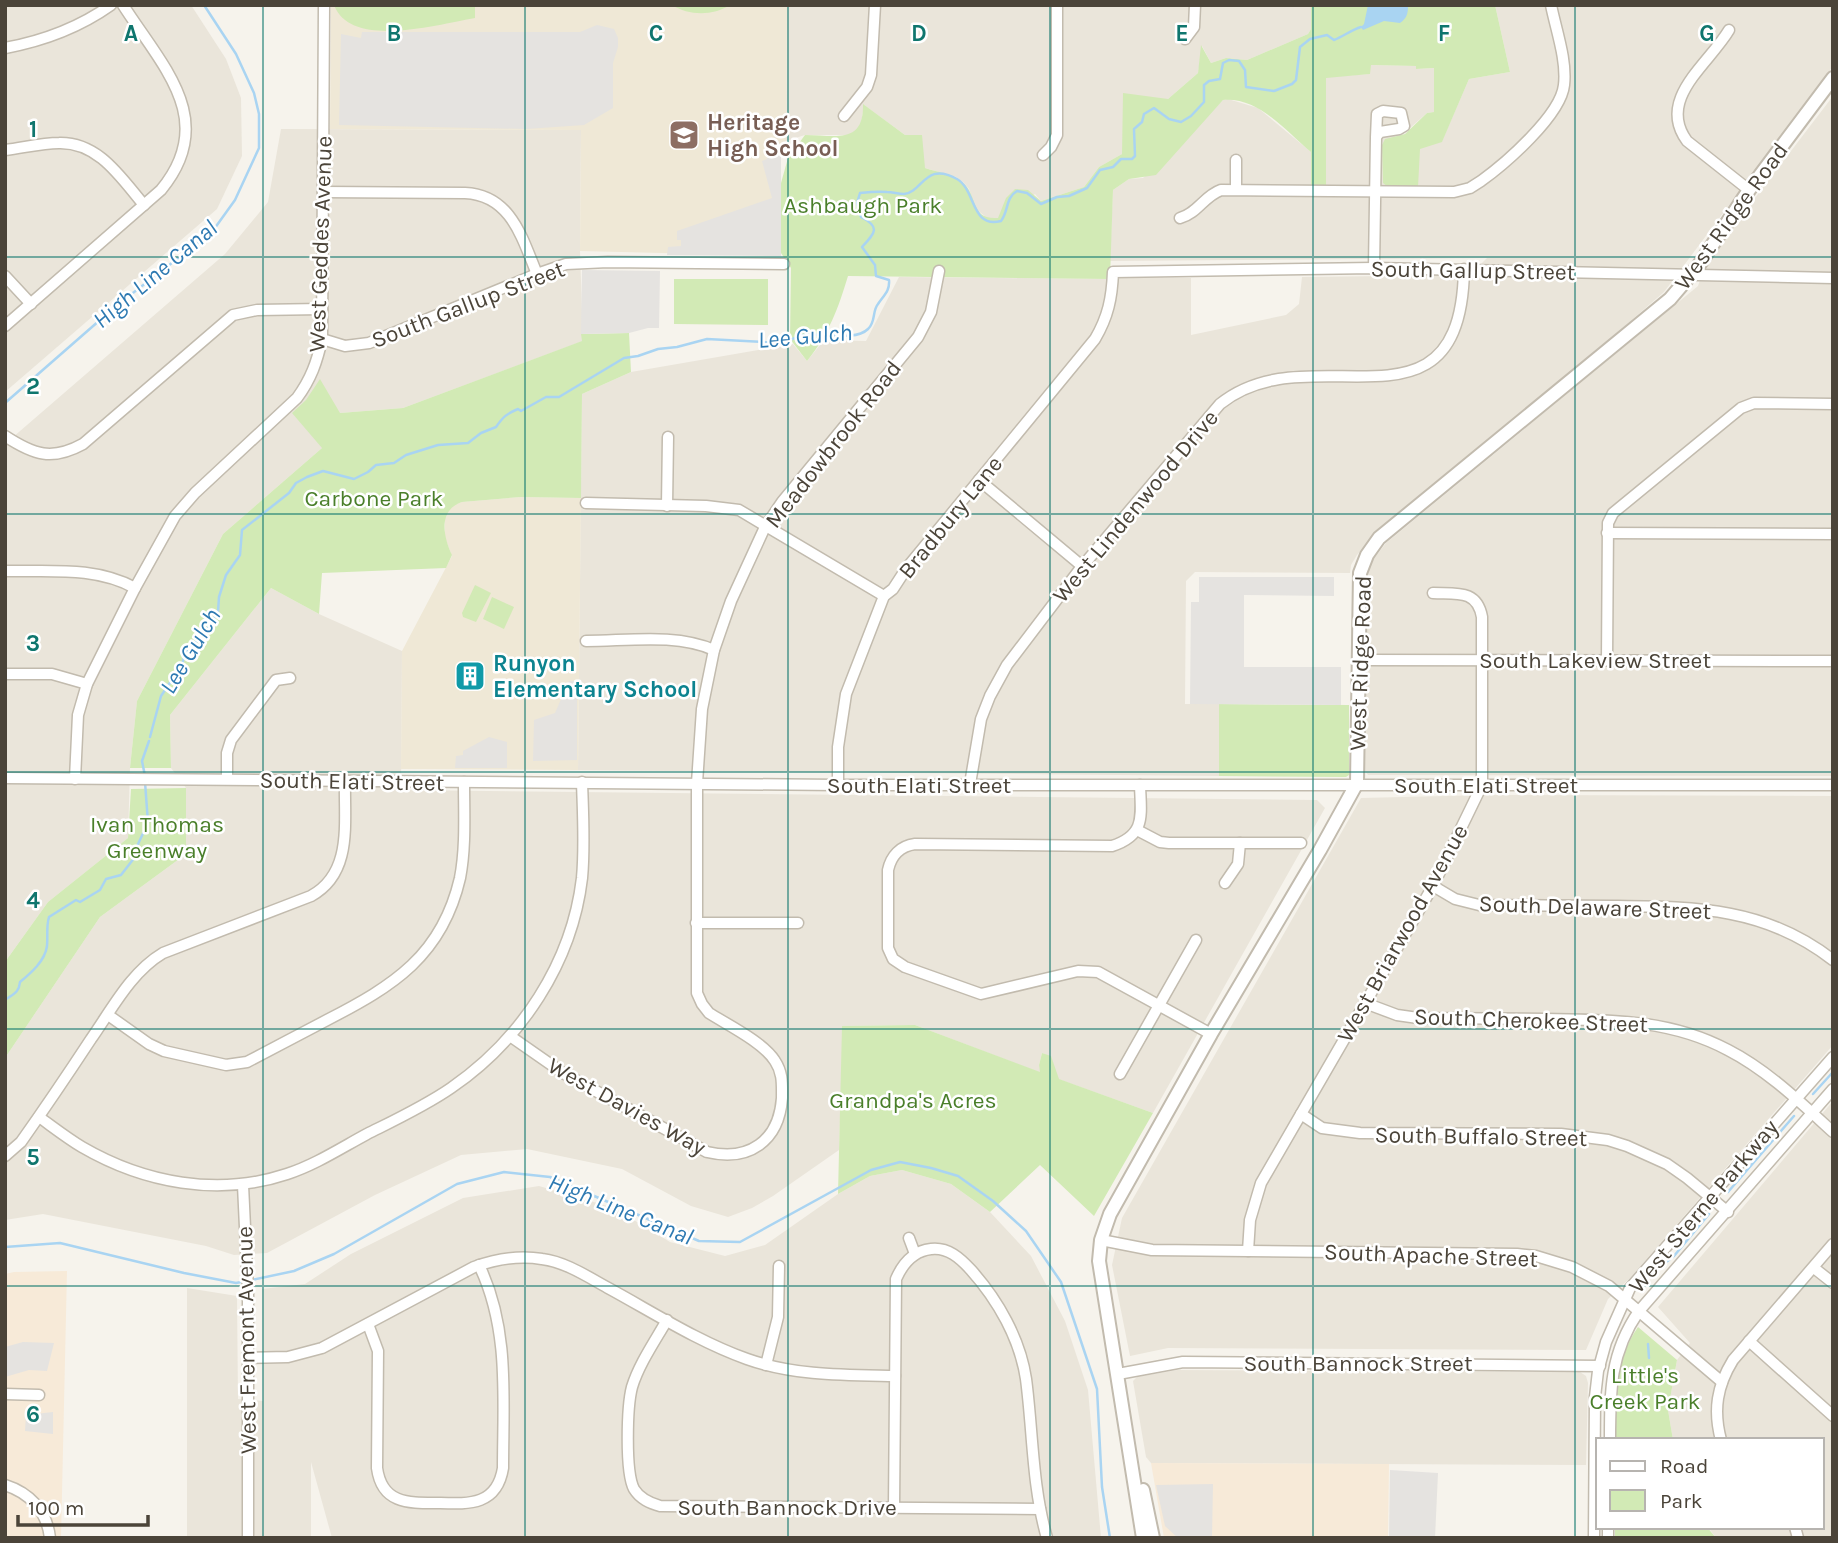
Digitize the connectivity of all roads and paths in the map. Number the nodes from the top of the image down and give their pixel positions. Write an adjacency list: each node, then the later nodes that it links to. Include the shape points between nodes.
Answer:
1 (111, 5): 10 (street, via 66,30)
2 (123, 5): 21 (street, via 178,91 187,123 178,166)
3 (324, 5): 19 (street, West Geddes Avenue)
4 (875, 5): 12 (street, via 872,75)
5 (1057, 5): 15 (street, via 1057,135)
6 (1195, 5): 9 (street, via 1194,27)
7 (1551, 5): 20 (street, via 1564,74 1562,95 1547,120 1470,188)
8 (1729, 30): 18 (street, via 1683,91 1676,114 1686,141)
9 (1185, 39)
10 (5, 48)
11 (1833, 78): 18 (street, West Ridge Road)
12 (844, 116)
13 (1376, 138): 20 (street)
14 (5, 150): 21 (street, via 79,145 106,161)
15 (1043, 155)
16 (1236, 160): 17 (street)
17 (1236, 189): 20 (street); 22 (street, via 1214,193 1191,215)
18 (1749, 190): 29 (street, West Ridge Road)
19 (323, 192): 28 (street, via 484,196 499,203 516,225); 33 (street, West Geddes Avenue)
20 (1375, 192): 24 (street)
21 (144, 205): 32 (street)
22 (1180, 218)
23 (784, 264): 28 (street, South Gallup Street, via 583,263)
24 (1374, 268): 25 (street, South Gallup Street); 27 (street, South Gallup Street)
25 (1465, 269): 29 (street, South Gallup Street); 45 (street, West Lindenwood Drive, via 1457,326 1432,360 1396,376 1280,377 1235,393 1205,420)
26 (939, 271): 42 (street, Meadowbrook Road, via 931,312 918,337)
27 (1113, 272): 39 (street, Bradbury Lane, via 1108,316 1095,339)
28 (537, 274): 35 (street, South Gallup Street, via 369,343 345,346)
29 (1690, 275): 31 (street, South Gallup Street); 53 (street, West Ridge Road, via 1670,299 1380,538 1360,573)
30 (5, 276): 32 (street)
31 (1833, 278)
32 (31, 304): 34 (street)
33 (321, 309): 35 (street, West Geddes Avenue); 37 (street, via 233,315 71,451 41,454)
34 (5, 326)
35 (322, 339): 47 (street, West Geddes Avenue, via 315,369 297,398 182,506)
36 (1833, 404): 43 (street, via 1754,403 1741,408 1613,513)
37 (5, 436)
38 (668, 437): 41 (street)
39 (979, 480): 45 (street); 49 (street, Bradbury Lane)
40 (586, 503): 41 (street)
41 (667, 506): 42 (street, via 739,510)
42 (765, 527): 49 (street); 51 (street, Meadowbrook Road)
43 (1607, 533): 44 (street); 54 (street)
44 (1833, 534)
45 (1082, 566): 67 (street, West Lindenwood Drive, via 1010,660 995,687 977,737)
46 (5, 571): 47 (street, via 98,573)
47 (135, 587): 58 (street, West Geddes Avenue)
48 (1433, 593): 52 (street, West Briarwood Avenue, via 1466,594 1480,606)
49 (884, 596): 68 (street, Bradbury Lane, via 846,694)
50 (586, 641): 51 (street, via 676,640)
51 (714, 650): 65 (street, Meadowbrook Road, via 702,709)
52 (1481, 659): 53 (street, South Lakeview Street); 54 (street, South Lakeview Street); 70 (street, West Briarwood Avenue)
53 (1358, 660): 66 (street, West Ridge Road)
54 (1606, 660): 55 (street, South Lakeview Street)
55 (1833, 661)
56 (5, 674): 58 (street, via 52,674)
57 (290, 678): 61 (street, via 276,680 235,734 229,746)
58 (87, 684): 60 (street, West Geddes Avenue, via 78,715)
59 (5, 778): 60 (street, South Elati Street)
60 (75, 779): 61 (street, South Elati Street)
61 (227, 779): 62 (street, South Elati Street)
62 (345, 782): 63 (street, South Elati Street); 83 (street, via 343,857 327,886 312,897 163,953 140,971)
63 (464, 782): 64 (street, South Elati Street); 83 (street, via 463,854 452,904 419,958 384,990 233,1066 157,1048)
64 (582, 782): 65 (street, South Elati Street); 85 (street, via 584,854 574,916 549,980)
65 (697, 783): 68 (street, South Elati Street); 77 (street, West Davies Way)
66 (1357, 783): 69 (street, South Elati Street); 70 (street, South Elati Street); 84 (street, West Ridge Road)
67 (970, 784): 68 (street, South Elati Street); 69 (street, South Elati Street)
68 (838, 785)
69 (1140, 785): 72 (street)
70 (1482, 785): 71 (street, South Elati Street); 76 (street, West Briarwood Avenue)
71 (1833, 785)
72 (1137, 830): 73 (street, via 1160,842); 82 (street, via 1112,846 904,847 888,866 887,941 897,963 972,992 991,993 1091,971)
73 (1240, 843): 74 (street); 75 (street, via 1238,864)
74 (1301, 843)
75 (1225, 883)
76 (1433, 886): 80 (street, South Delaware Street, via 1455,900 1479,905 1690,907 1726,912 1775,926); 81 (street, West Briarwood Avenue)
77 (696, 923): 78 (street); 85 (street, West Davies Way, via 697,987 702,1004 766,1050 780,1070 779,1117 758,1146 728,1156 707,1152 563,1073)
78 (797, 923)
79 (1196, 940): 82 (street)
80 (1833, 960)
81 (1365, 1003): 89 (street, South Cherokee Street, via 1418,1018 1621,1020 1664,1026 1729,1050); 91 (street, West Briarwood Avenue)
82 (1159, 1007): 84 (street); 87 (street)
83 (108, 1015): 92 (street)
84 (1211, 1034): 99 (street, West Ridge Road, via 1110,1214)
85 (510, 1036): 95 (street, via 482,1065 432,1100 299,1169)
86 (1833, 1057): 89 (street, West Sterne Parkway)
87 (1120, 1074)
88 (1833, 1089): 90 (street, West Sterne Parkway)
89 (1795, 1098): 90 (street, South Cherokee Street); 96 (street, West Sterne Parkway)
90 (1812, 1113): 93 (street, South Cherokee Street); 97 (street, West Sterne Parkway)
91 (1301, 1114): 96 (street, South Buffalo Street, via 1322,1128 1360,1133 1561,1134 1608,1140 1667,1164); 101 (street, West Briarwood Avenue, via 1257,1193)
92 (39, 1117): 94 (street); 95 (street, via 80,1146 128,1169 200,1186)
93 (1833, 1132)
94 (5, 1156)
95 (243, 1185): 112 (street, West Fremont Avenue)
96 (1710, 1196): 97 (street, South Buffalo Street); 107 (street, West Sterne Parkway)
97 (1728, 1212): 108 (street, West Sterne Parkway)
98 (909, 1238): 102 (street)
99 (1101, 1240): 101 (street, South Apache Street, via 1152,1250); 115 (street, West Ridge Road, via 1099,1261)
100 (1833, 1244): 105 (street)
101 (1248, 1251): 107 (street, South Apache Street, via 1517,1254 1572,1266 1609,1286)
102 (915, 1254): 116 (street, via 901,1268 895,1287); 126 (street, via 937,1249 954,1254 982,1282 1006,1320 1026,1377)
103 (479, 1265): 109 (street, via 512,1257 554,1261); 110 (street); 110 (street, via 502,1343 503,1468 498,1485 477,1502 409,1503 391,1496 382,1485 377,1468 378,1351)
104 (779, 1266): 113 (street, via 778,1317)
105 (1814, 1268): 106 (street); 111 (street)
106 (1833, 1283)
107 (1624, 1300): 108 (street, South Apache Street); 114 (street, West Sterne Parkway)
108 (1639, 1311): 117 (street, South Apache Street); 121 (street, West Sterne Parkway, via 1619,1346 1611,1378)
109 (667, 1320): 113 (street, via 730,1353); 125 (street, South Bannock Drive, via 633,1384 629,1407 630,1478 644,1499 660,1506)
110 (368, 1324): 112 (street, via 308,1353)
111 (1749, 1341): 117 (street); 120 (street)
112 (249, 1358): 128 (street, West Fremont Avenue)
113 (766, 1365): 116 (street, via 808,1373)
114 (1600, 1366): 115 (street, South Bannock Street, via 1183,1362); 123 (street, West Sterne Parkway, via 1595,1397)
115 (1118, 1374): 130 (street, West Ridge Road); 131 (street, West Ridge Road)
116 (895, 1376): 125 (street)
117 (1722, 1382): 122 (street, via 1716,1405)
118 (5, 1394): 119 (street)
119 (39, 1395)
120 (1833, 1416)
121 (1610, 1438)
122 (1720, 1438)
123 (1596, 1469): 132 (street, West Sterne Parkway)
124 (5, 1486): 127 (street, via 34,1502)
125 (894, 1507): 126 (street, South Bannock Drive)
126 (1040, 1508): 129 (street)
127 (50, 1538)
128 (248, 1538)
129 (1047, 1538)
130 (1143, 1538)
131 (1153, 1538)
132 (1594, 1538)

